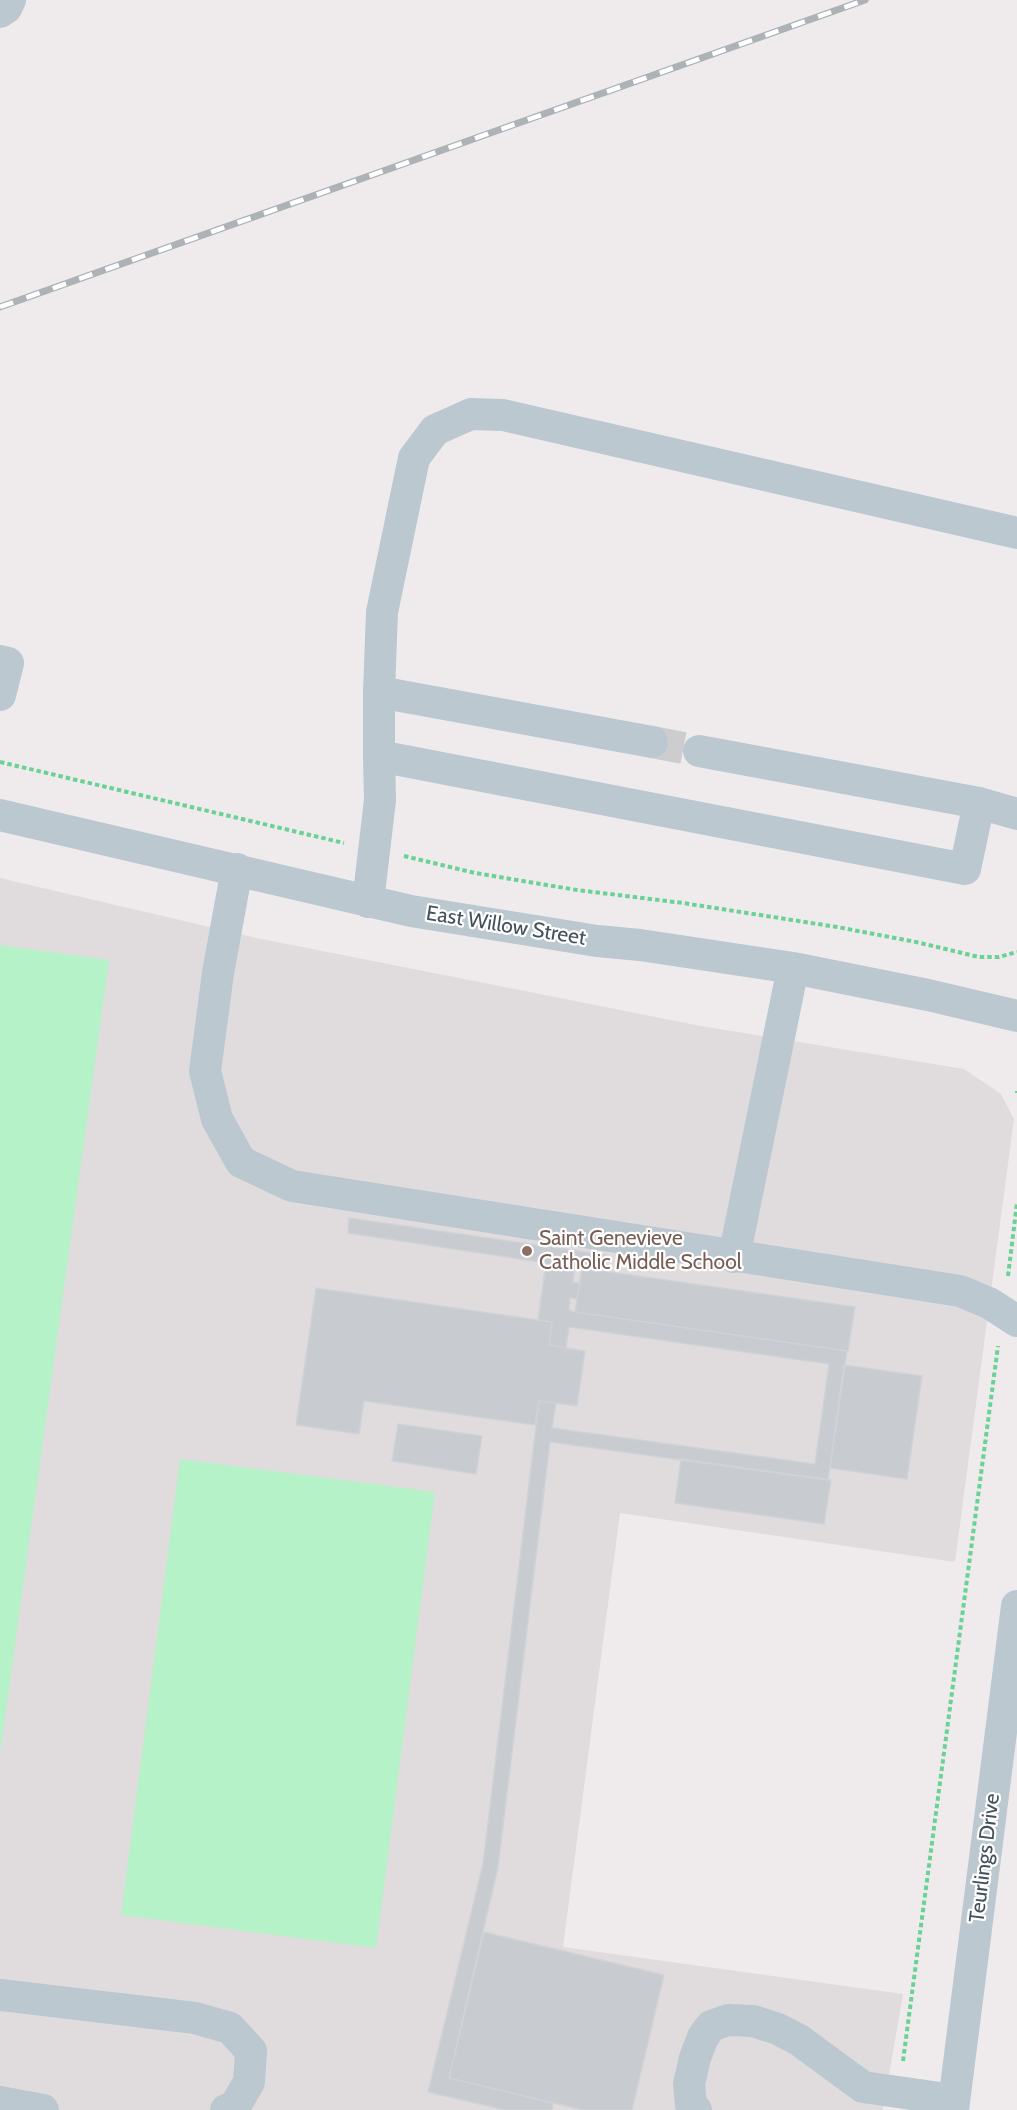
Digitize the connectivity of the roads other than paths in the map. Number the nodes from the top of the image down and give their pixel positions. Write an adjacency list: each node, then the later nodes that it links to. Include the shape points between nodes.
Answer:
1 (10, 0): 2 (street)
2 (0, 12)
3 (1017, 533): 5 (street, via 503,415 471,414 435,430 414,458 382,612)
4 (0, 661): 6 (street, via 8,663)
5 (379, 692): 7 (street); 9 (street)
6 (0, 695)
7 (652, 742)
8 (699, 751): 10 (street)
9 (379, 756): 10 (street, via 965,869); 14 (street, via 380,800)
10 (979, 803): 12 (street)
11 (0, 814): 13 (street, East Willow Street)
12 (1017, 814)
13 (237, 869): 14 (street, East Willow Street); 17 (street, via 206,1071 218,1119 241,1162 292,1186)
14 (368, 902): 15 (street, East Willow Street, via 597,941)
15 (793, 968): 16 (street, East Willow Street); 17 (street)
16 (1017, 1016)
17 (734, 1257): 18 (street, via 960,1291 989,1303)
18 (1008, 1328)
19 (1017, 1606): 22 (street, Teurlings Drive)
20 (0, 1995): 24 (street, via 195,2018 230,2028 251,2051 249,2082 235,2106)
21 (0, 2102): 23 (street)
22 (953, 2105): 25 (street, via 863,2087 799,2040 753,2021 728,2020 711,2026 695,2058 689,2084 691,2105)
23 (43, 2110)
24 (226, 2110)
25 (696, 2110)

